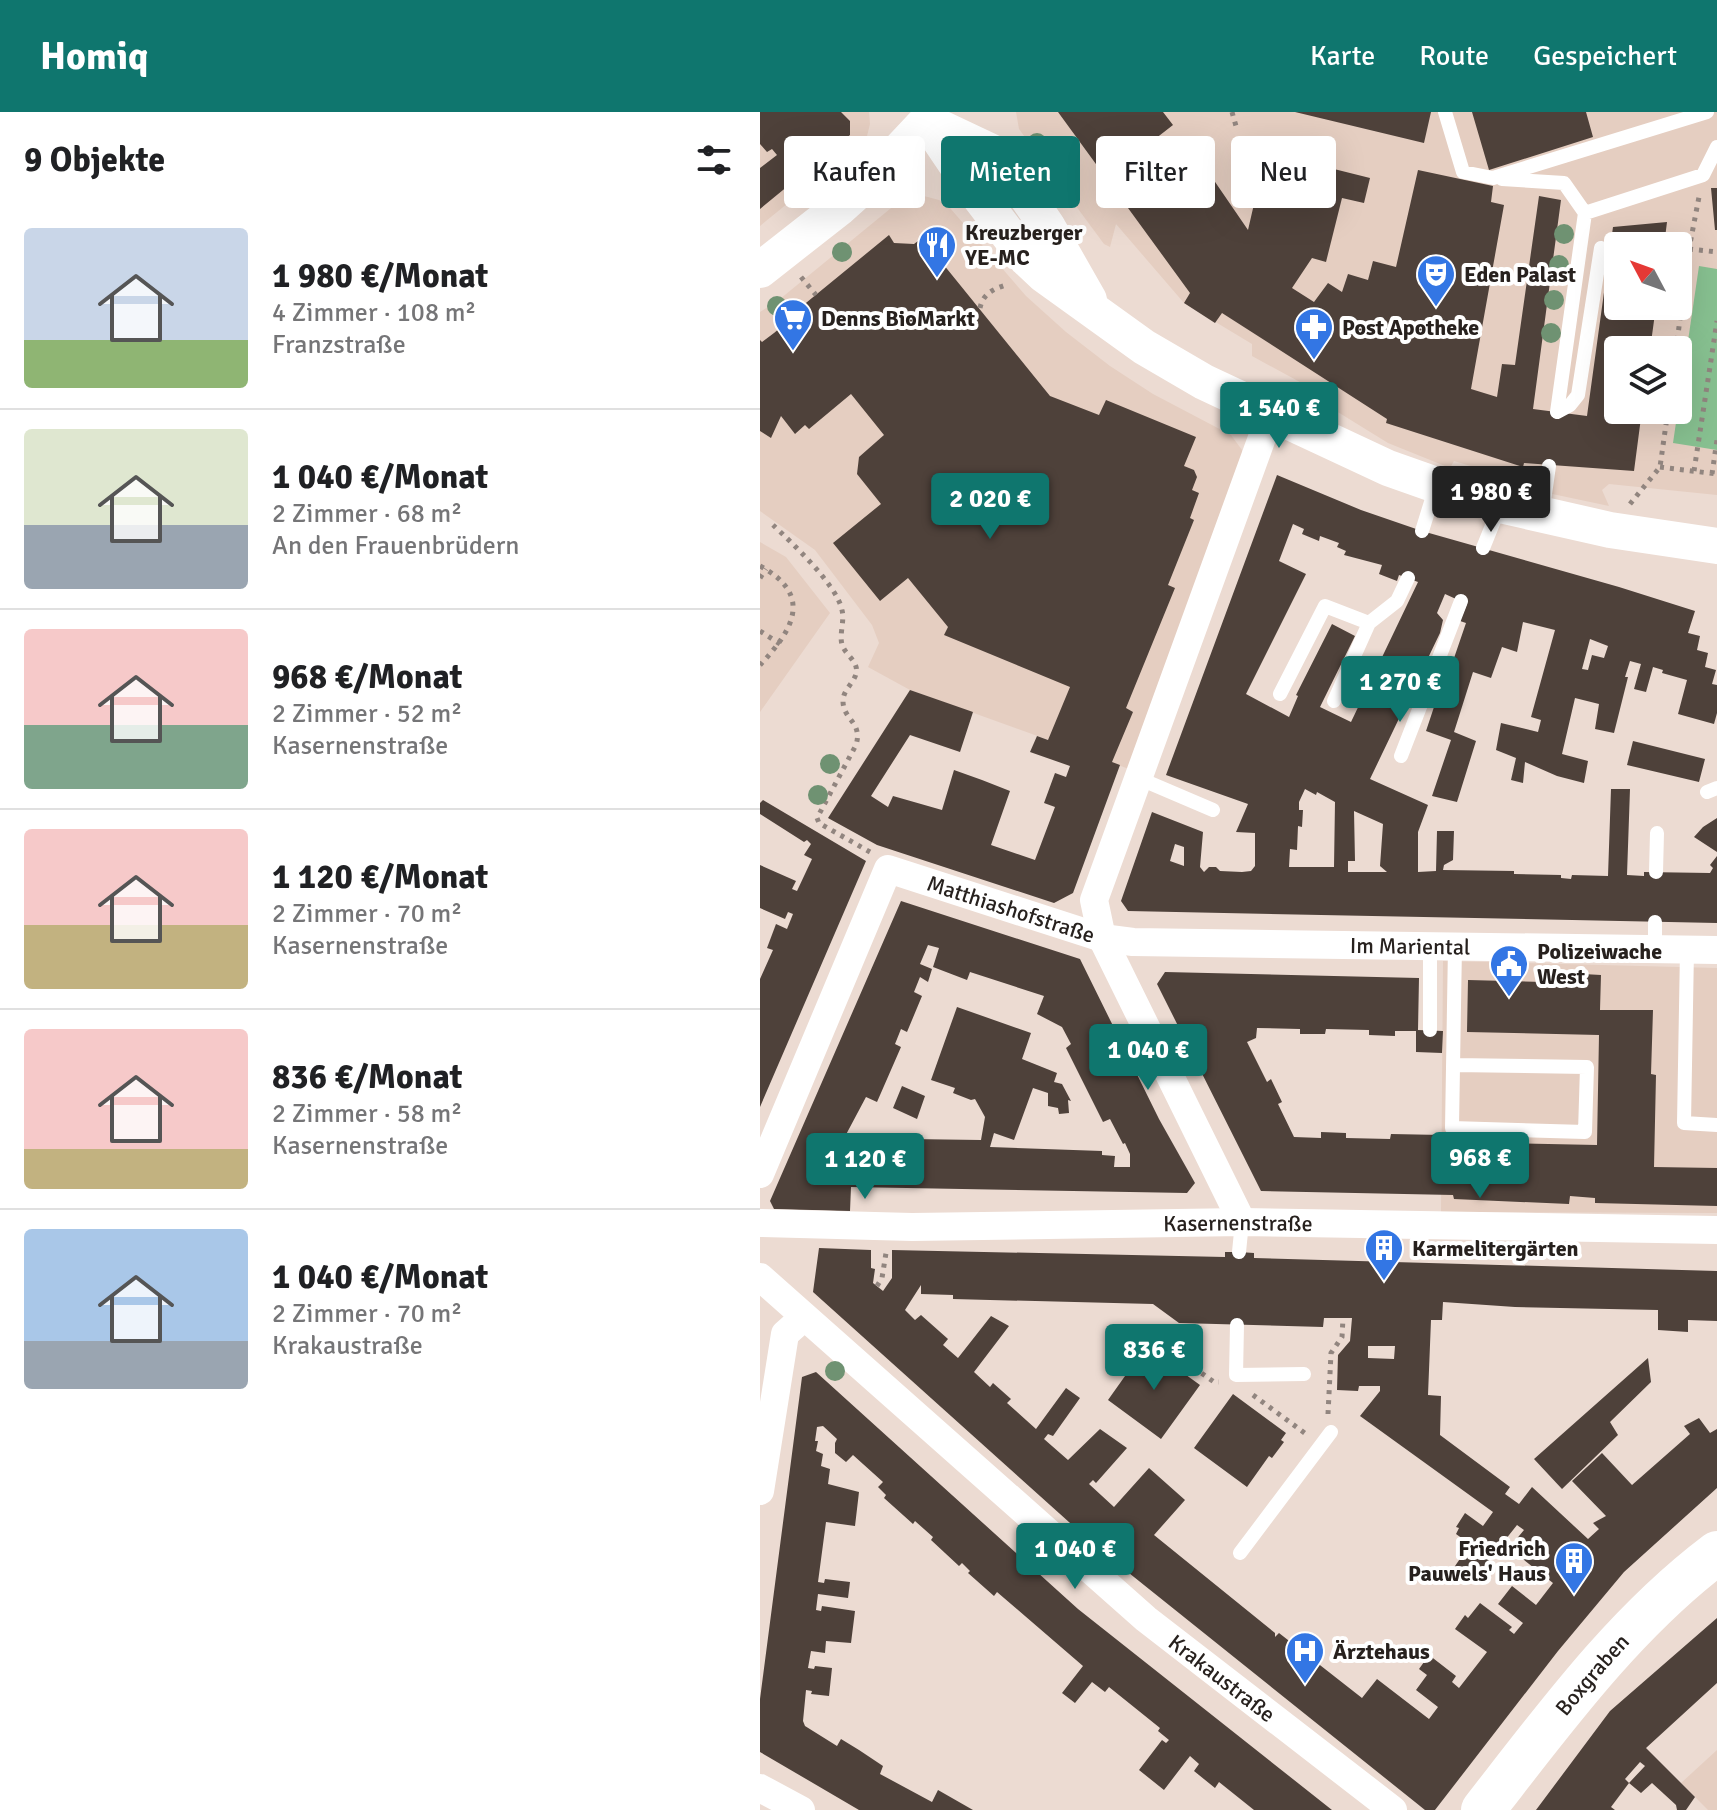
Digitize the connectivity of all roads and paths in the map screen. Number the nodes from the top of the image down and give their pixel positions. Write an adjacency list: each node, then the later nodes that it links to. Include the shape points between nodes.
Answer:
1 (1232, 112): 5 (path)
2 (1445, 112): 8 (lane, via 1463,172)
3 (1707, 112): 8 (lane)
4 (926, 114): 14 (street, via 879,172); 20 (street, via 966,179 1044,275 1144,347)
5 (1236, 126)
6 (1717, 147): 7 (lane)
7 (1703, 175): 9 (lane); 10 (path)
8 (1493, 178): 9 (lane, via 1564,183)
9 (1585, 213): 18 (lane)
10 (1692, 233)
11 (1601, 248): 19 (lane)
12 (1692, 249): 13 (path)
13 (1717, 252)
14 (760, 270)
15 (996, 287): 16 (path)
16 (980, 308)
17 (1717, 321): 25 (path)
18 (1562, 370): 19 (lane); 19 (lane, via 1557,412 1578,395)
19 (1583, 372)
20 (1271, 413): 27 (street); 46 (street, Matthiashofstraße)
21 (1666, 424): 24 (path)
22 (1717, 440): 26 (path)
23 (1549, 466): 29 (lane)
24 (1660, 467): 25 (path); 31 (path)
25 (1694, 471): 26 (path)
26 (1714, 474)
27 (1436, 486): 28 (street); 32 (lane)
28 (1500, 505): 29 (street); 33 (lane)
29 (1542, 515): 31 (street)
30 (773, 525): 49 (path, via 834,593 842,610 842,646 855,663 856,673 842,696 859,736 817,818)
31 (1610, 530): 34 (street)
32 (1422, 531)
33 (1483, 548)
34 (1715, 549)
35 (763, 567): 36 (path); 41 (path, via 793,599 792,623)
36 (760, 578)
37 (1408, 578): 39 (lane, via 1397,601)
38 (1461, 601): 45 (lane)
39 (1369, 623): 43 (lane, via 1325,606); 44 (lane)
40 (760, 631): 41 (path)
41 (780, 644): 42 (path)
42 (760, 665)
43 (1280, 694)
44 (1334, 701)
45 (1401, 756)
46 (1138, 778): 47 (lane); 52 (street, Matthiashofstraße, via 1094,900)
47 (1213, 810)
48 (1657, 833): 50 (lane)
49 (888, 869): 52 (street, Matthiashofstraße); 60 (street)
50 (1656, 872)
51 (1655, 922): 54 (lane)
52 (1102, 938): 53 (street, Im Mariental); 61 (street)
53 (1443, 945): 54 (street, Im Mariental); 57 (lane); 58 (lane)
54 (1655, 950): 55 (street, Im Mariental)
55 (1687, 950): 56 (street, Im Mariental); 59 (lane, via 1684,1123)
56 (1717, 950)
57 (1430, 1030)
58 (1454, 1065): 58 (lane, via 1452,1128 1585,1132 1587,1067)
59 (1717, 1125)
60 (760, 1174)
61 (1242, 1222): 63 (street, Kasernenstraße); 64 (street, Kasernenstraße); 65 (lane)
62 (760, 1223): 63 (street, Kasernenstraße)
63 (890, 1227): 67 (path)
64 (1717, 1230)
65 (1239, 1252)
66 (760, 1277): 68 (street, Krakaustraße)
67 (877, 1286)
68 (803, 1318): 76 (street, via 785,1334); 81 (street, Krakaustraße, via 1146,1619)
69 (1343, 1318): 74 (path, via 1342,1337 1331,1353 1328,1414 1338,1421)
70 (1237, 1325): 73 (lane)
71 (1169, 1350): 73 (path, via 1214,1382)
72 (1304, 1374): 73 (lane)
73 (1236, 1379): 75 (path)
74 (1331, 1432): 75 (lane)
75 (1320, 1445): 77 (lane)
76 (760, 1491)
77 (1240, 1553)
78 (1717, 1553): 82 (main road, Boxgraben, via 1600,1664)
79 (760, 1788): 80 (street)
80 (801, 1810)
81 (1393, 1810)
82 (1483, 1810)

